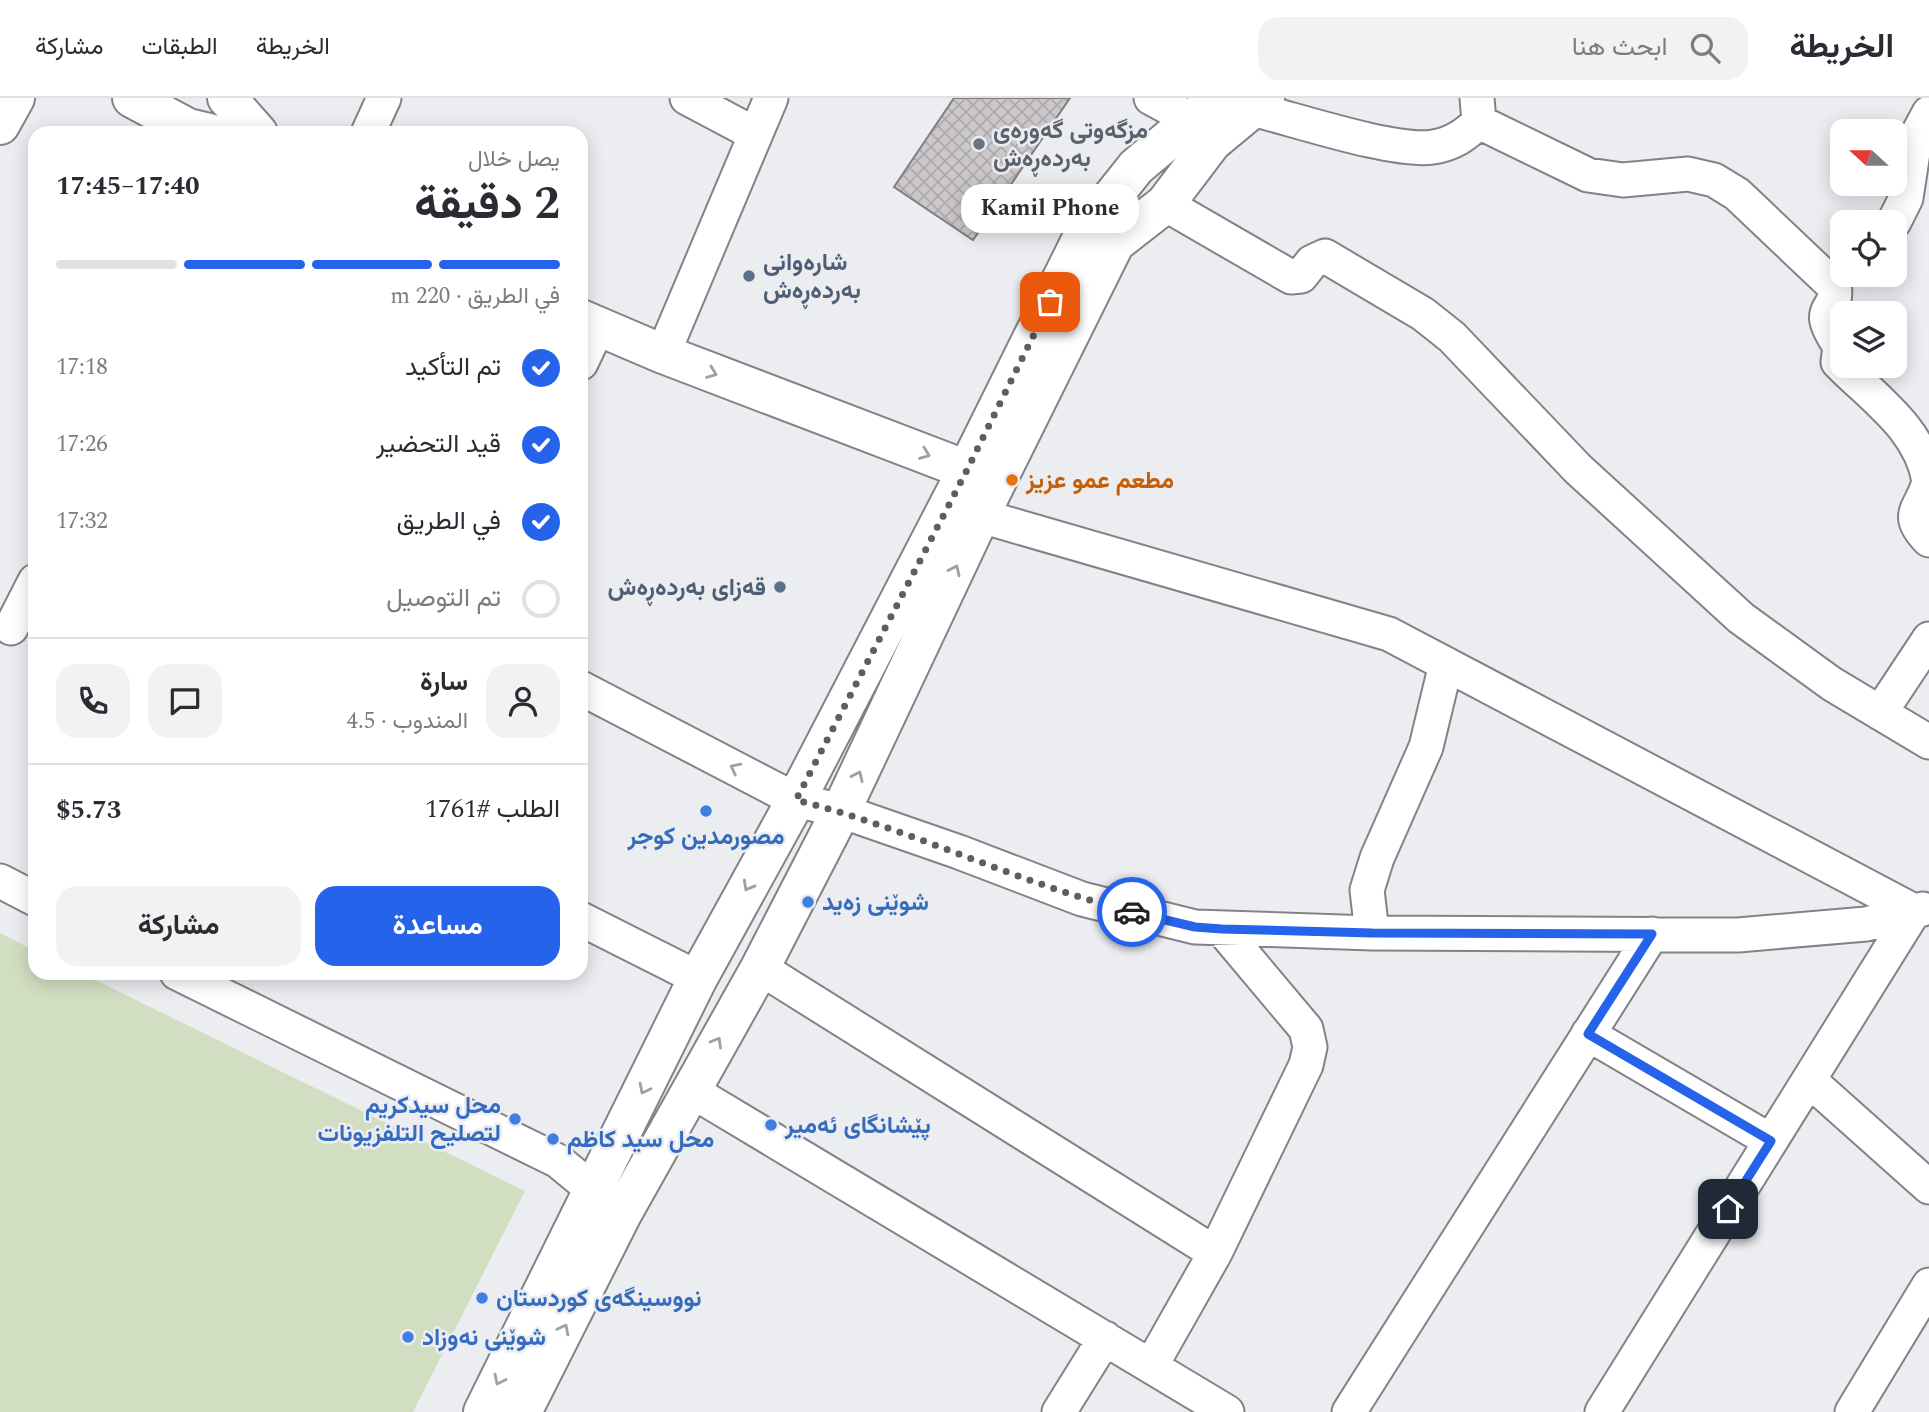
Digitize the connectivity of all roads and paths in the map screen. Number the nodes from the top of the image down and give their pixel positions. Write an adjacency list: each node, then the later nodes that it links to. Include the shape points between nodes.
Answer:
1 (15, 98): 11 (main road)
2 (132, 98): 12 (main road)
3 (227, 98): 13 (main road)
4 (384, 98): 14 (street)
5 (687, 98): 15 (street)
6 (771, 98): 15 (street)
7 (1150, 98): 8 (street)
8 (1231, 106): 9 (street, via 1414,148 1464,136); 16 (main road, via 1212,142); 22 (main road, via 1136,167 1086,230)
9 (1478, 110): 18 (street, via 1588,175 1623,180 1688,174 1727,186)
10 (1929, 113): 17 (street, via 1915,139)
11 (0, 125)
12 (184, 126)
13 (252, 126)
14 (371, 126)
15 (753, 133): 21 (street)
16 (1165, 204): 23 (main road, via 1115,243); 30 (street, via 1291,277 1301,276 1312,262 1325,256 1423,314 1480,363 1578,469 1707,589 1785,652)
17 (1900, 210)
18 (1830, 282)
19 (1842, 287): 24 (street, via 1825,318 1840,346 1838,362 1905,426 1927,472 1928,486 1915,514 1919,530)
20 (590, 323): 21 (main road)
21 (663, 354): 22 (main road, one-way to 22)
22 (967, 470): 32 (main road)
23 (981, 516): 28 (street, via 1389,635); 33 (main road, one-way to 23)
24 (1929, 540)
25 (28, 598): 26 (street)
26 (15, 631)
27 (1929, 639): 30 (street)
28 (1446, 664): 36 (street); 39 (street, via 1426,747 1367,890)
29 (588, 692): 32 (street, one-way to 29)
30 (1880, 713): 31 (street)
31 (1929, 742)
32 (796, 800): 33 (street); 42 (main road, one-way to 42)
33 (841, 811): 38 (street, via 1082,899 1195,927); 41 (main road)
34 (0, 881): 35 (street)
35 (28, 896)
36 (1922, 909): 40 (street, via 1853,925 1738,935); 45 (street)
37 (588, 923): 42 (street)
38 (1222, 929): 39 (street); 50 (street, via 1306,1029 1310,1047 1306,1065)
39 (1372, 933): 40 (street)
40 (1652, 934): 44 (street)
41 (761, 968): 46 (main road, one-way to 41); 50 (street)
42 (698, 978): 49 (main road, one-way to 49)
43 (191, 980): 49 (street, via 558,1161)
44 (1588, 1034): 47 (street); 58 (street)
45 (1809, 1080): 47 (street); 48 (street)
46 (690, 1090): 52 (street); 55 (main road, one-way to 46)
47 (1771, 1141): 59 (street)
48 (1929, 1187)
49 (592, 1189): 54 (main road, one-way to 54)
50 (1215, 1253): 53 (street)
51 (1929, 1285): 60 (street)
52 (1105, 1338): 53 (street); 56 (street)
53 (1151, 1366): 57 (street)
54 (483, 1412)
55 (522, 1412)
56 (1059, 1412)
57 (1227, 1412)
58 (1349, 1412)
59 (1602, 1412)
60 (1852, 1412)

